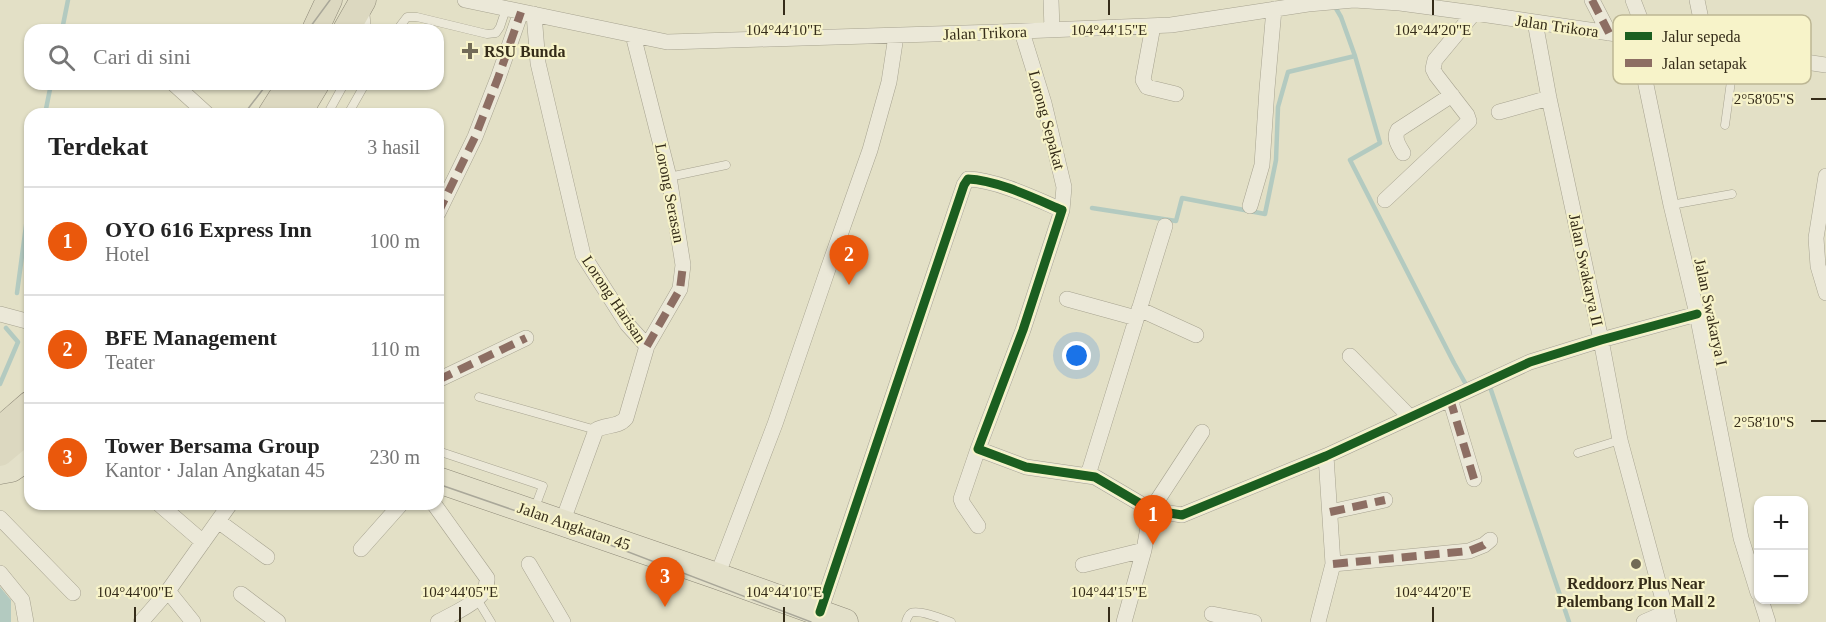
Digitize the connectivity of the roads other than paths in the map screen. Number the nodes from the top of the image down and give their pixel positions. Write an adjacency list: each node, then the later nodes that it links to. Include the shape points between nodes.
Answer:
1 (329, 0): 15 (highway)
2 (364, 0): 16 (highway); 17 (lane)
3 (465, 0): 10 (street, Jalan Trikora)
4 (1050, 0): 20 (street)
5 (1592, 0): 22 (street)
6 (1633, 0): 12 (street, Jalan Swakarya I)
7 (1698, 0): 13 (street)
8 (1411, 2): 9 (street, Jalan Trikora, via 1354,0); 11 (street, Jalan Trikora)
9 (1275, 9): 19 (street, Jalan Trikora); 50 (street, via 1262,165)
10 (520, 12): 18 (lane, via 496,33 487,34 417,17 406,17); 24 (street, Jalan Trikora); 48 (street, via 475,137); 62 (street, Lorong Harisan, via 538,63 583,255 627,324)
11 (1474, 13): 14 (street, Jalan Trikora); 34 (street, via 1435,60 1433,69)
12 (1637, 15)
13 (1701, 15)
14 (1535, 22): 22 (street, Jalan Trikora); 35 (street, Jalan Swakarya II)
15 (318, 24)
16 (350, 24)
17 (366, 24)
18 (401, 24)
19 (1153, 26): 20 (street, Jalan Trikora); 33 (street, via 1144,84)
20 (1052, 30): 21 (street, Jalan Trikora)
21 (1022, 32): 25 (street, Jalan Trikora); 51 (street, Lorong Sepakat, via 1064,187)
22 (1609, 33): 23 (street, Jalan Trikora)
23 (1613, 34)
24 (633, 35): 25 (street, Jalan Trikora, via 667,42); 45 (street, Lorong Serasan)
25 (896, 36): 106 (street, via 890,81 870,150 775,424)
26 (1811, 63): 27 (street, Jalan Trikora)
27 (1826, 65)
28 (1650, 84): 49 (street, Jalan Swakarya I)
29 (1731, 84): 41 (lane)
30 (181, 90): 37 (street)
31 (334, 90): 36 (lane)
32 (362, 90): 39 (lane)
33 (1176, 94)
34 (1452, 95): 42 (street, via 1398,130 1396,138); 47 (street, via 1469,121)
35 (1549, 98): 40 (street); 61 (street, Jalan Swakarya II)
36 (313, 103): 38 (highway)
37 (200, 108)
38 (294, 108)
39 (351, 108)
40 (1500, 111)
41 (1725, 124)
42 (1403, 153)
43 (726, 165): 45 (lane)
44 (1826, 176): 53 (street, via 1816,251)
45 (669, 177): 62 (street, Lorong Serasan, via 683,265 680,289)
46 (1732, 194): 49 (lane)
47 (1385, 200)
48 (444, 201)
49 (1671, 205): 57 (street, Jalan Swakarya I)
50 (1250, 206)
51 (1062, 210): 74 (street, Lorong Sepakat); 113 (street, via 976,180 968,179 964,185)
52 (1165, 226): 55 (street)
53 (1826, 293)
54 (1068, 298): 55 (street)
55 (1137, 313): 59 (street); 81 (street)
56 (0, 314): 58 (street)
57 (1697, 314): 61 (street); 107 (street, Jalan Swakarya I, via 1741,538)
58 (24, 320)
59 (1196, 335)
60 (526, 338): 64 (street)
61 (1601, 340): 65 (street, via 1530,362); 73 (street, Jalan Swakarya II)
62 (647, 346): 70 (street, Lorong Harisan, via 626,418 618,425)
63 (1350, 356): 68 (street)
64 (444, 377)
65 (1462, 393): 68 (street); 82 (street)
66 (479, 397): 70 (lane)
67 (24, 409): 69 (highway)
68 (1410, 417): 78 (street)
69 (0, 430)
70 (596, 430): 95 (street)
71 (1202, 432): 90 (street)
72 (24, 433): 75 (highway)
73 (1620, 440): 77 (lane); 115 (street, Jalan Swakarya II)
74 (978, 449): 81 (street, via 1026,467); 96 (street, Lorong Sepakat, via 961,499)
75 (0, 453)
76 (444, 453): 91 (lane, via 543,486)
77 (1578, 453)
78 (1326, 456): 90 (street, via 1182,515); 92 (street)
79 (24, 460): 80 (main road)
80 (0, 471)
81 (1088, 475): 90 (street)
82 (1474, 479)
83 (444, 482): 91 (main road, Jalan Angkatan 45)
84 (444, 494): 123 (main road, Jalan Angkatan 45)
85 (1385, 500): 92 (street)
86 (166, 510): 98 (street)
87 (226, 510): 94 (street)
88 (396, 510): 99 (street)
89 (438, 510): 111 (street, via 487,578 486,588)
90 (1151, 510): 100 (street)
91 (533, 512): 95 (main road, Jalan Angkatan 45)
92 (1330, 512): 103 (street)
93 (0, 518): 109 (street)
94 (218, 521): 98 (street); 101 (street)
95 (562, 523): 106 (main road, Jalan Angkatan 45)
96 (978, 526)
97 (1490, 540): 103 (street, via 1469,551)
98 (203, 542): 108 (street)
99 (360, 549)
100 (1144, 550): 104 (street); 127 (street)
101 (267, 557)
102 (528, 564): 122 (street)
103 (1333, 564): 129 (street)
104 (1083, 565)
105 (0, 573): 116 (street, via 22,600)
106 (717, 576): 113 (main road, Jalan Angkatan 45)
107 (1754, 580)
108 (168, 591): 117 (street); 118 (street)
109 (73, 592)
110 (241, 594): 119 (street)
111 (477, 599): 120 (street); 121 (lane)
112 (1762, 604): 131 (street)
113 (820, 612): 124 (main road, Jalan Angkatan 45)
114 (1212, 614): 128 (street)
115 (1668, 617): 130 (street)
116 (26, 622)
117 (141, 622)
118 (193, 622)
119 (278, 622)
120 (438, 622)
121 (490, 622)
122 (563, 622)
123 (796, 622)
124 (845, 622)
125 (906, 622): 126 (lane, via 914,612)
126 (951, 622)
127 (1124, 622)
128 (1254, 622)
129 (1318, 622)
130 (1644, 622)
131 (1768, 622)

